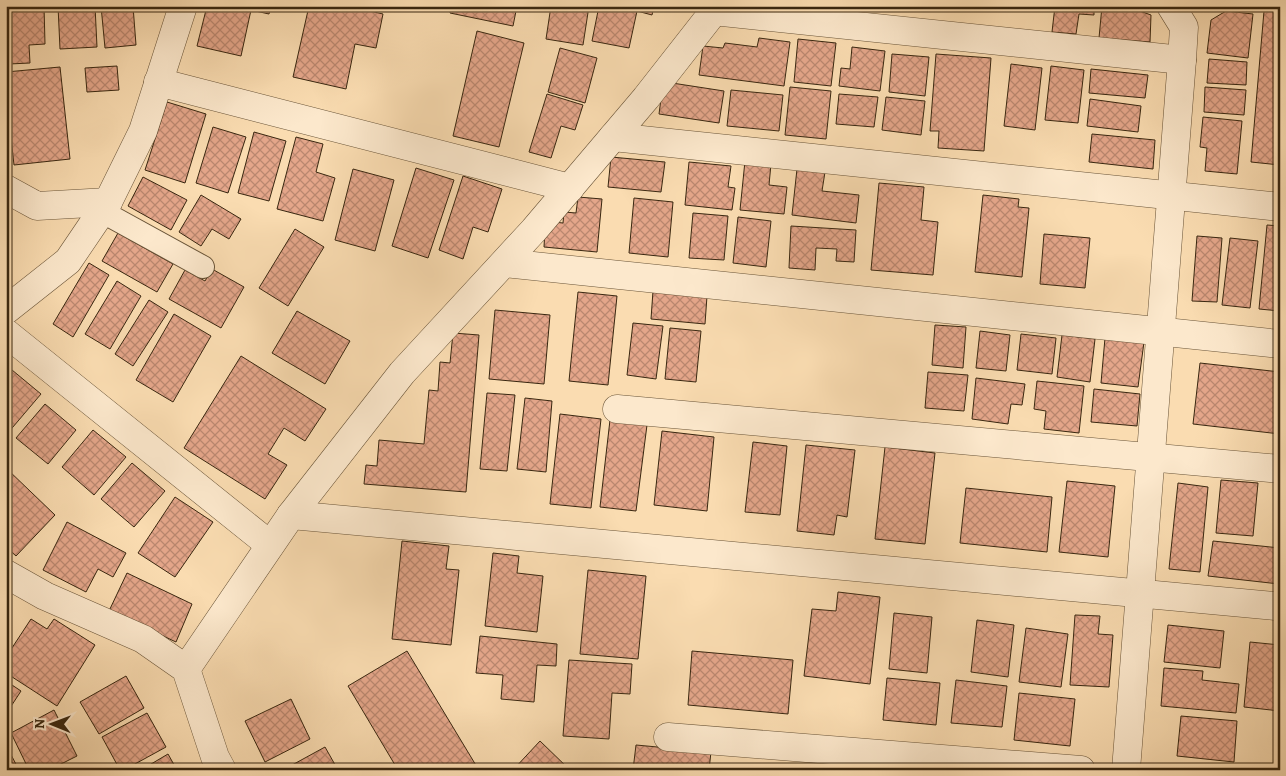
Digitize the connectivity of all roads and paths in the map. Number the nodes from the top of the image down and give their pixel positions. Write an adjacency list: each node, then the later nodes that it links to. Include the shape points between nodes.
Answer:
1 (184, 6): 5 (street)
2 (1171, 6): 4 (street, via 1184,27)
3 (715, 9): 4 (street); 6 (street)
4 (1182, 60): 9 (street)
5 (158, 82): 7 (street); 10 (street, via 143,132)
6 (613, 138): 7 (street); 9 (street)
7 (570, 188): 12 (street)
8 (6, 189): 10 (street, via 37,206)
9 (1170, 196): 11 (street); 15 (street)
10 (104, 206): 13 (lane); 14 (street, via 68,261)
11 (1280, 207)
12 (505, 263): 15 (street); 21 (street, via 402,373)
13 (203, 267)
14 (6, 310)
15 (1160, 331): 17 (street); 19 (street)
16 (6, 333): 22 (street)
17 (1280, 344)
18 (617, 409): 19 (street)
19 (1150, 458): 20 (street); 24 (street)
20 (1280, 469)
21 (291, 515): 22 (street); 24 (street)
22 (270, 545): 26 (street)
23 (6, 574): 26 (street, via 45,596 143,639)
24 (1139, 594): 25 (street); 30 (street)
25 (1275, 606)
26 (186, 669): 28 (street, via 214,757)
27 (668, 737): 29 (street)
28 (222, 770)
29 (1081, 770)
30 (1126, 770)

